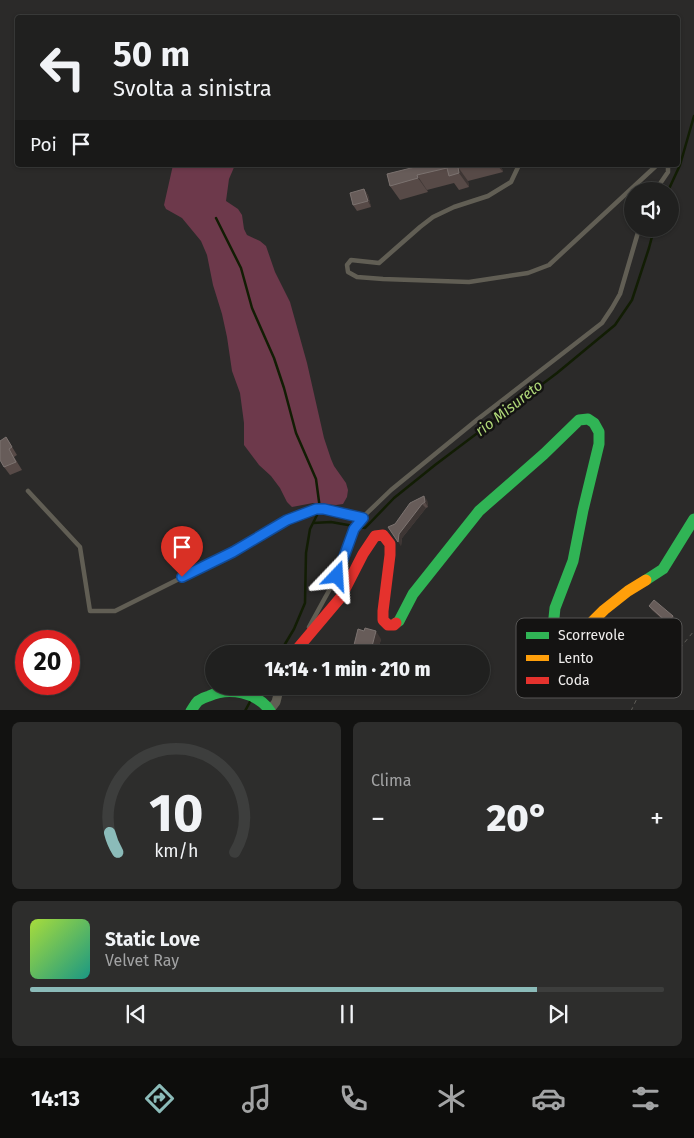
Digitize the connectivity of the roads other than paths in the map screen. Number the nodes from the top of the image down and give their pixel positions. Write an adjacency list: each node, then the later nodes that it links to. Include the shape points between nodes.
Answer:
1 (518, 167): 2 (lane, via 511,182 488,196 433,217 379,263 351,260 346,265 348,272 357,277 469,282 528,273 549,265)
2 (655, 167)
3 (668, 167): 4 (lane)
4 (661, 182)
5 (637, 237): 7 (lane, via 620,294 602,323 478,419 391,490)
6 (28, 491): 7 (lane, via 80,547 90,611 114,610 233,552 287,520 316,509)
7 (363, 518): 11 (lane)
8 (694, 519): 10 (street, via 663,569 628,591)
9 (555, 618): 12 (street, via 573,561 599,444 599,432 588,419 579,420 478,511 413,594 394,625 388,625 384,620 383,611 390,544 388,538 375,536 341,597)
10 (596, 618)
11 (300, 645)
12 (302, 645)
13 (278, 695): 15 (street)
14 (191, 710): 15 (street, via 200,700 217,692 237,690)
15 (270, 710)

